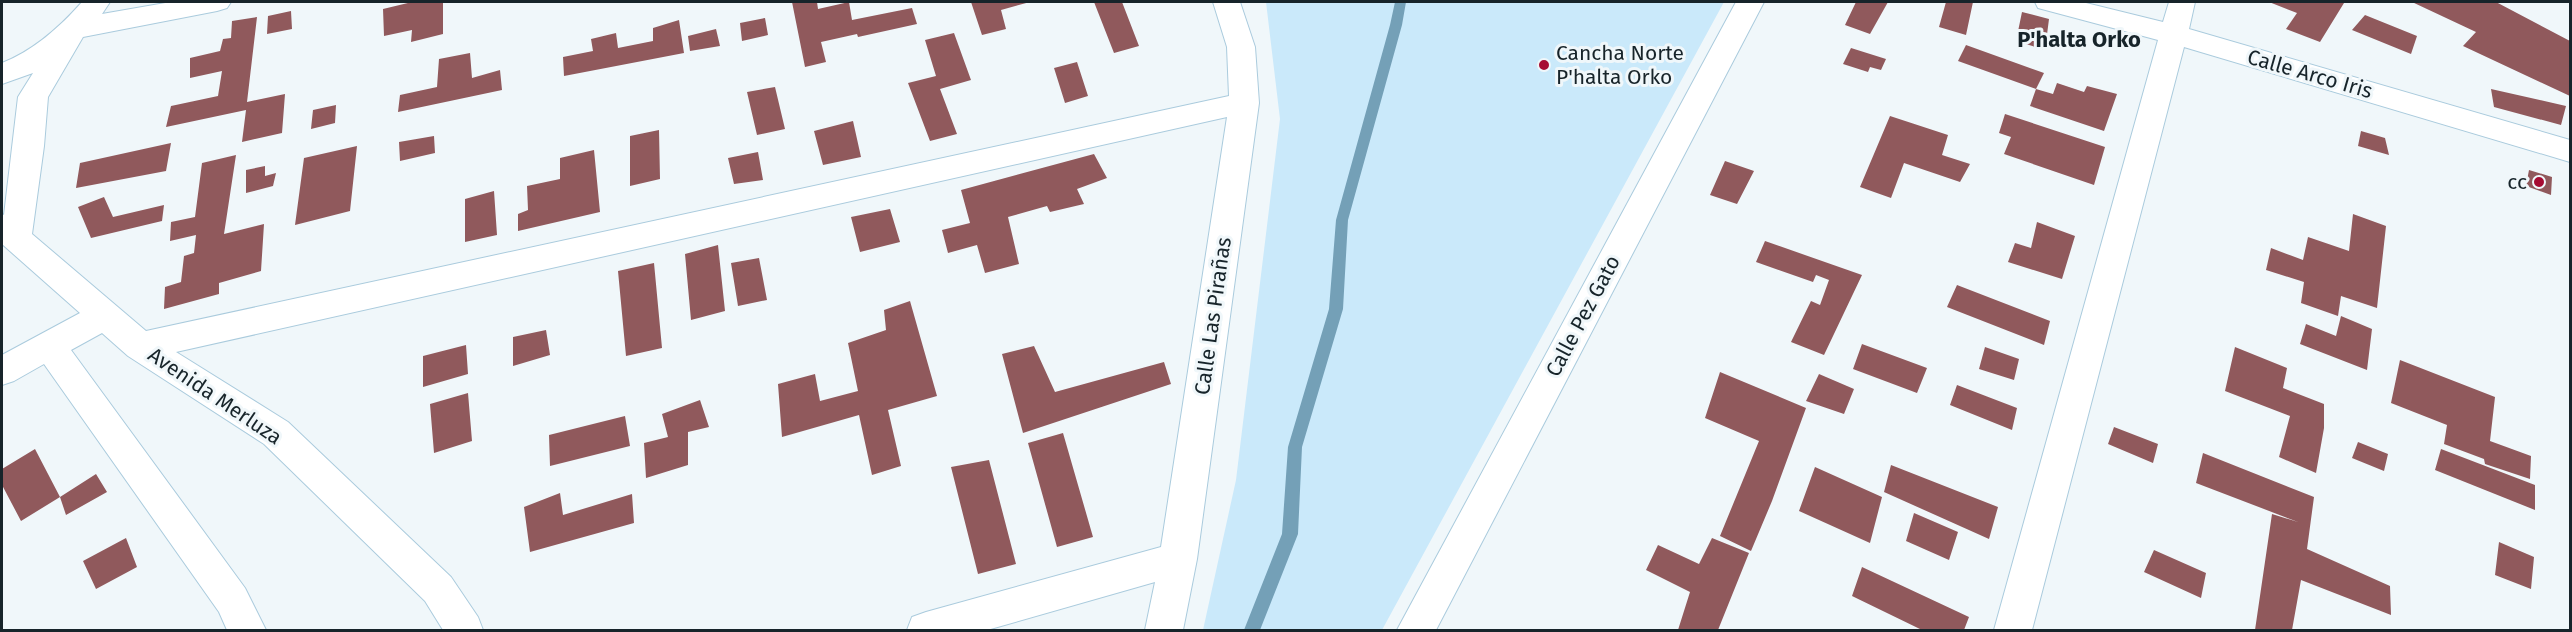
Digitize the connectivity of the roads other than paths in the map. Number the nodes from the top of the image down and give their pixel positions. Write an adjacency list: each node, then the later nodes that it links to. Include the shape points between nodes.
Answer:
1 (97, 2): 7 (street)
2 (217, 2): 7 (street)
3 (1227, 2): 10 (street, Calle Las Pirañas, via 1241,47)
4 (1750, 2): 22 (street, Calle Pez Gato)
5 (2048, 2): 8 (street, Calle Arco Iris)
6 (2182, 2): 8 (street)
7 (74, 29): 9 (street, via 27,64); 12 (street, via 33,97 29,146)
8 (2172, 34): 11 (street, Calle Arco Iris); 23 (street)
9 (2, 74)
10 (1244, 103): 15 (street); 17 (street, Calle Las Pirañas)
11 (2571, 151)
12 (9, 232): 13 (street, Avenida Merluza)
13 (106, 315): 14 (street); 15 (street, Avenida Merluza)
14 (49, 345): 16 (street); 18 (street, via 232,600)
15 (140, 346): 19 (street, Avenida Merluza, via 276,433 438,589)
16 (2, 371)
17 (1178, 559): 20 (street); 21 (street, Calle Las Pirañas)
18 (247, 630)
19 (464, 630)
20 (926, 630)
21 (1164, 630)
22 (1416, 630)
23 (2013, 630)

